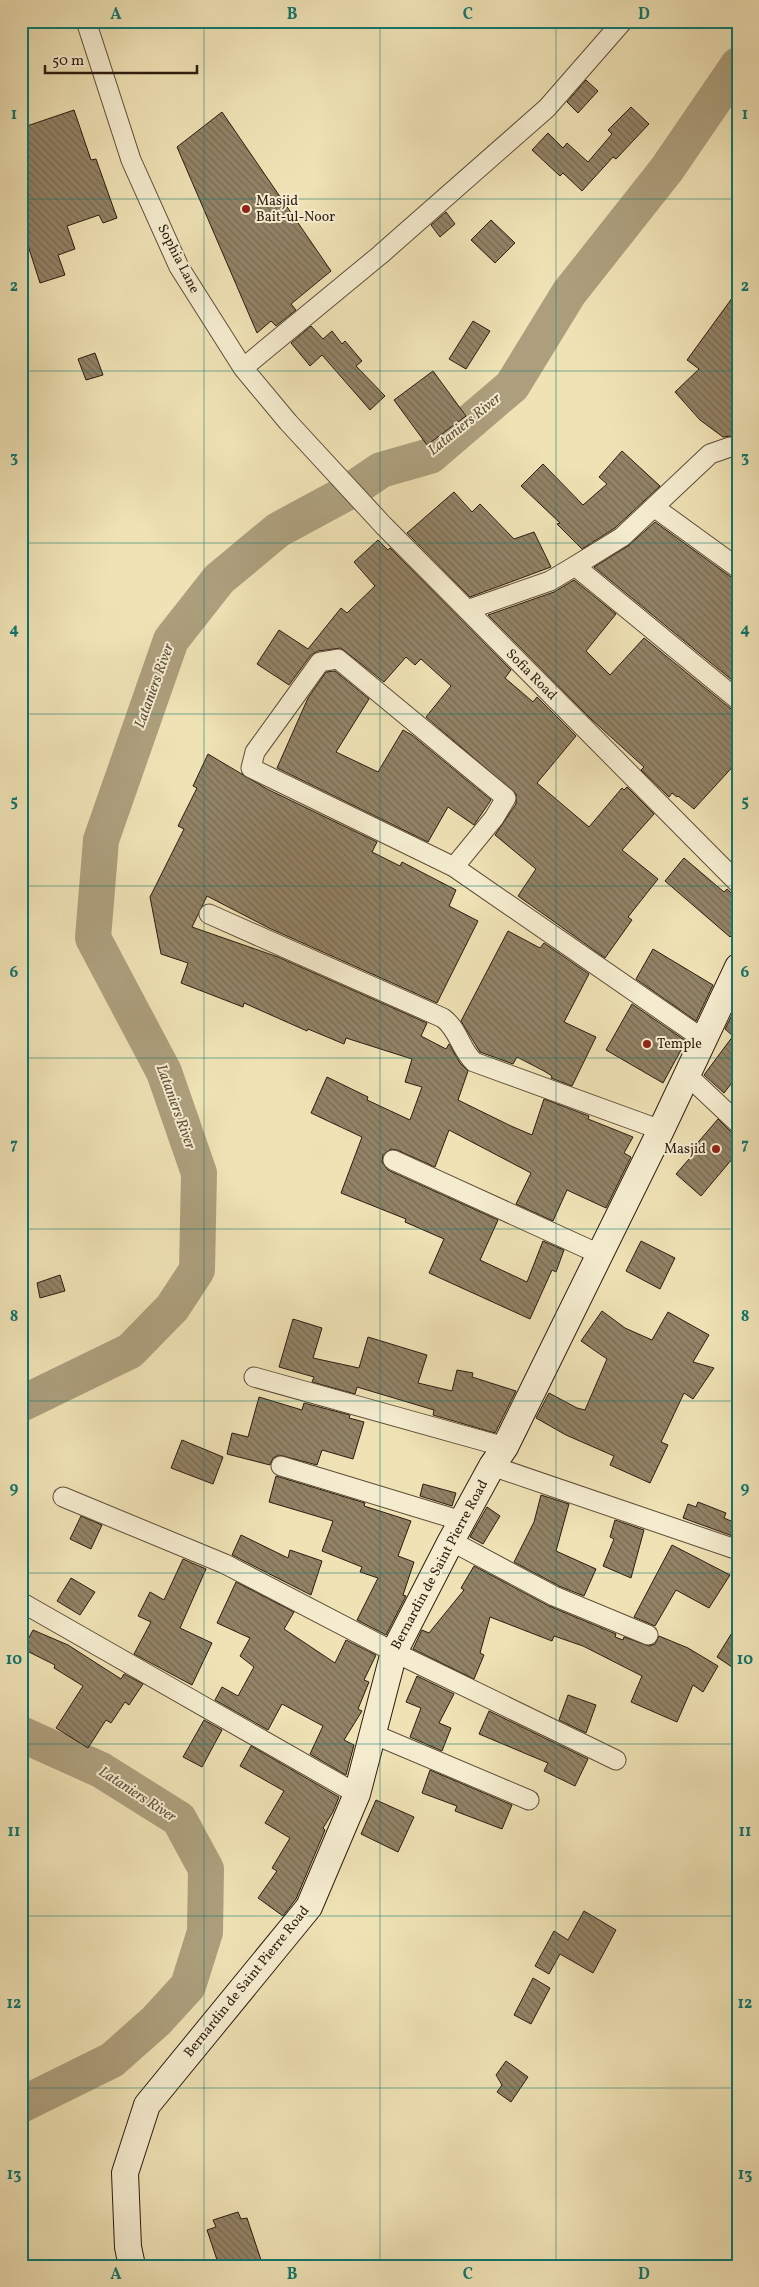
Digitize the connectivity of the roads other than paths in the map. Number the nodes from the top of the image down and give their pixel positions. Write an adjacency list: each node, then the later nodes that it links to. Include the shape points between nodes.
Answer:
1 (86, 21): 3 (street, Sophia Lane, via 131,160 179,267)
2 (622, 21): 3 (street, via 547,108 380,255)
3 (243, 368): 5 (street, Sophia Lane)
4 (738, 447): 6 (street, via 710,454)
5 (326, 465): 9 (street, Sofia Road)
6 (654, 507): 7 (street, via 622,537); 8 (street)
7 (575, 566): 9 (street, via 550,581); 10 (street)
8 (738, 568)
9 (466, 610): 12 (street, Sofia Road)
10 (738, 700)
11 (454, 867): 11 (street, via 506,798 338,659 320,662 255,752 251,768); 15 (street)
12 (738, 883)
13 (208, 914): 18 (street, via 443,1018 457,1032 474,1062)
14 (738, 967): 15 (main road, Bernardin de Saint Pierre Road)
15 (702, 1039): 16 (main road, Bernardin de Saint Pierre Road)
16 (686, 1074): 17 (street); 18 (main road, Bernardin de Saint Pierre Road)
17 (738, 1123)
18 (661, 1130): 20 (main road, Bernardin de Saint Pierre Road)
19 (393, 1160): 20 (street)
20 (599, 1254): 22 (main road, Bernardin de Saint Pierre Road)
21 (254, 1377): 22 (street)
22 (498, 1457): 25 (main road, Bernardin de Saint Pierre Road); 26 (street)
23 (280, 1466): 25 (street)
24 (63, 1497): 29 (street, via 225,1564)
25 (456, 1531): 28 (street, via 554,1596); 29 (main road, Bernardin de Saint Pierre Road)
26 (738, 1550)
27 (21, 1602): 32 (street)
28 (648, 1635)
29 (394, 1652): 30 (main road, Bernardin de Saint Pierre Road); 31 (street)
30 (373, 1734): 32 (main road, Bernardin de Saint Pierre Road); 33 (street)
31 (616, 1760)
32 (357, 1794): 34 (main road, Bernardin de Saint Pierre Road, via 309,1907 147,2105 125,2173 128,2247)
33 (529, 1800)
34 (132, 2266)

